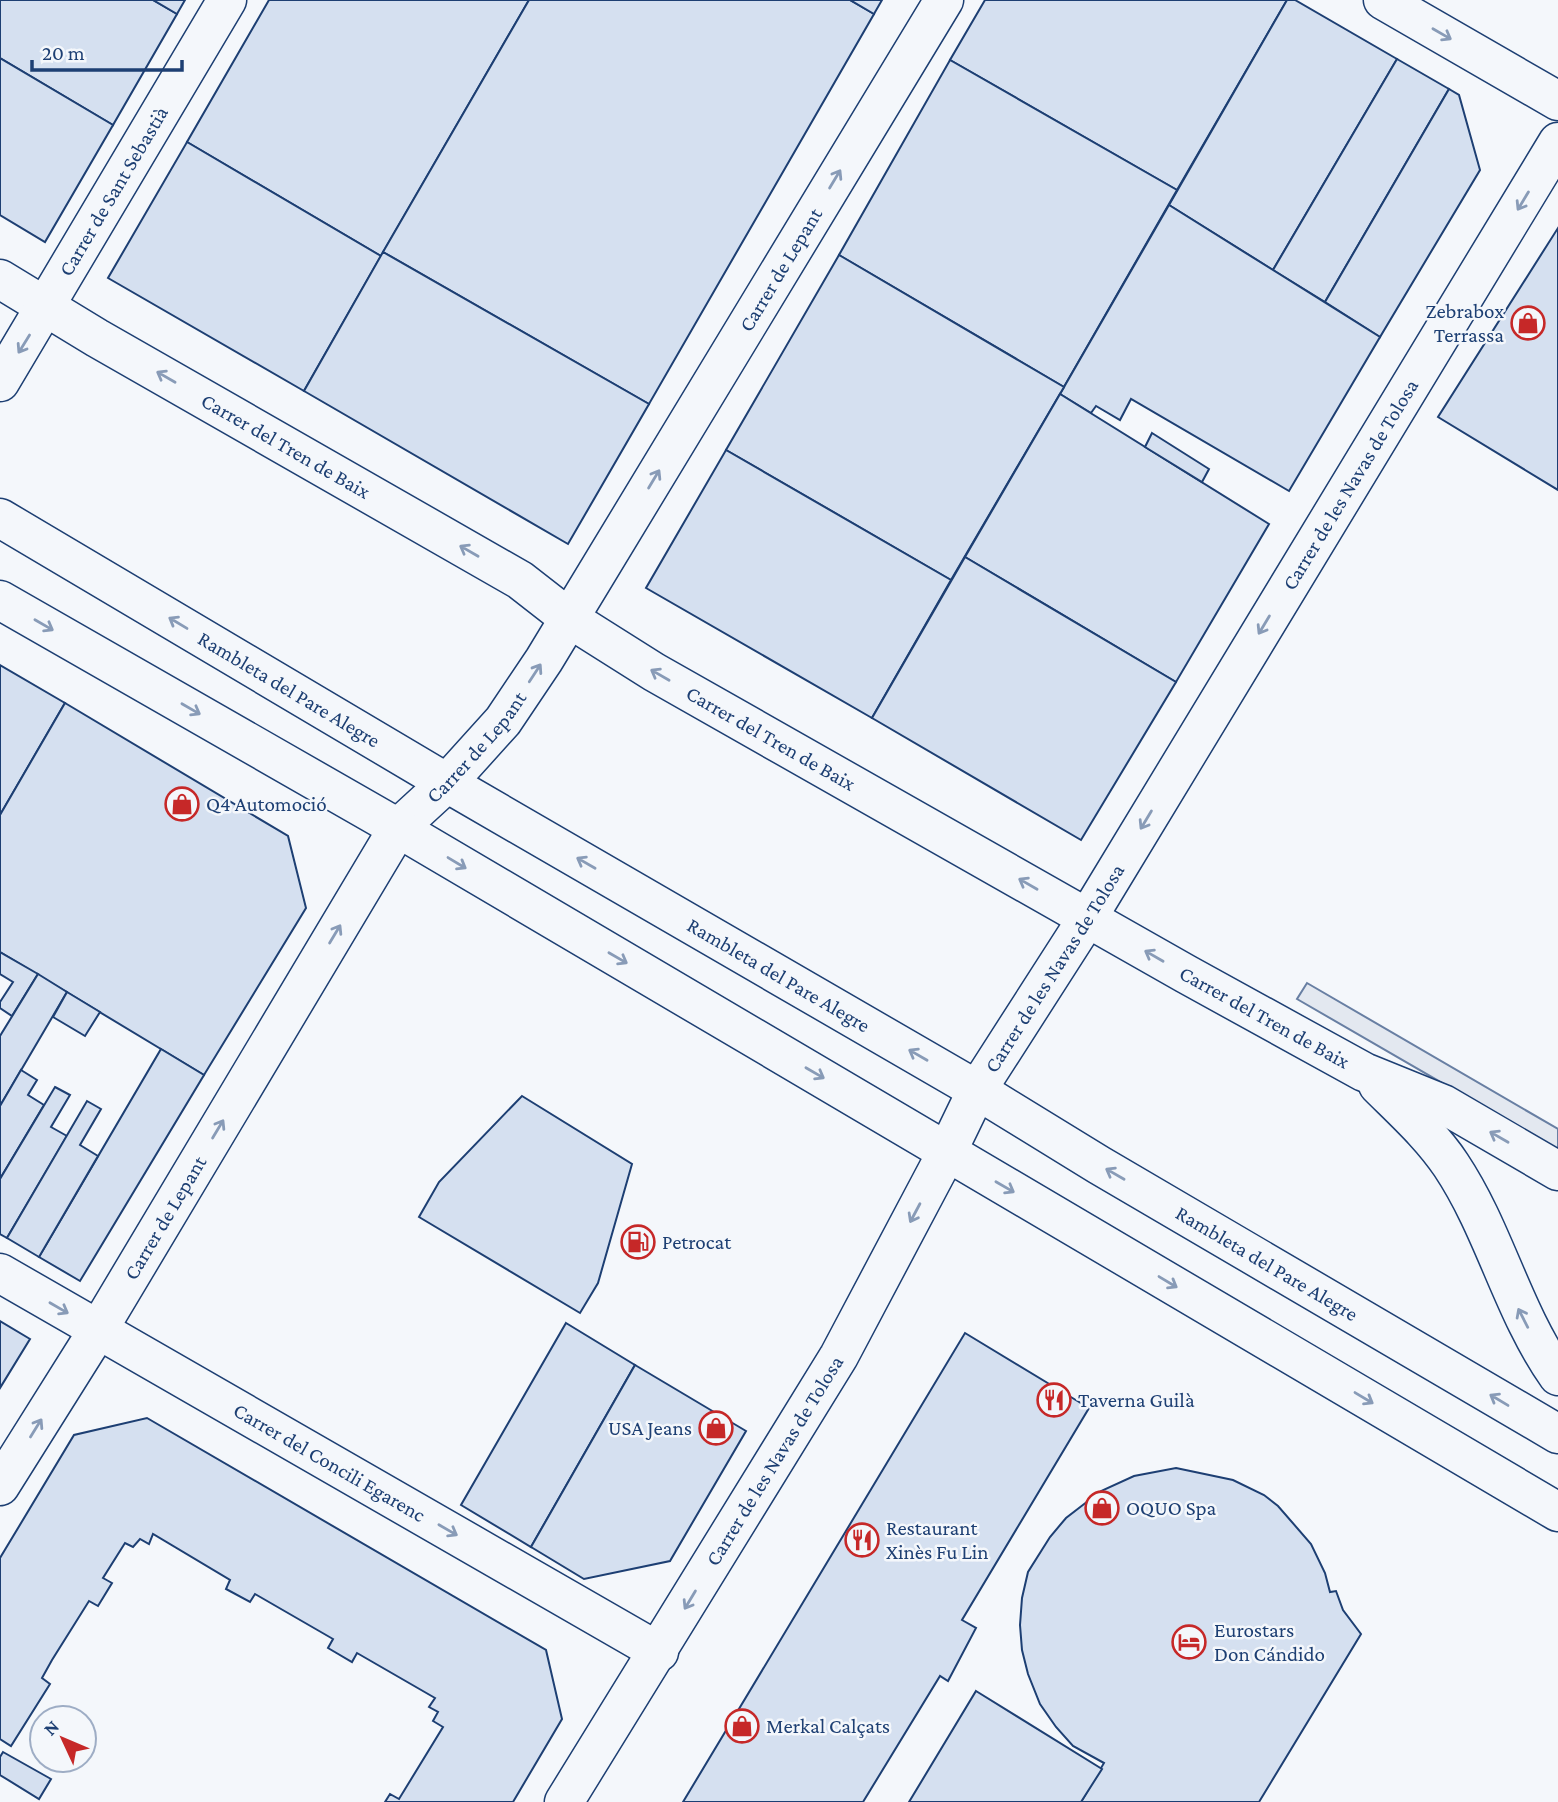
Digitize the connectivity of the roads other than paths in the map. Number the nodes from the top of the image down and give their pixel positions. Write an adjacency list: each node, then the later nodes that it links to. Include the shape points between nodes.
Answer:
1 (227, 0): 7 (street, Carrer de Sant Sebastià)
2 (944, 0): 11 (street, Carrer de Lepant, one-way to 2)
3 (1383, 0): 4 (street, one-way to 4)
4 (1558, 101)
5 (1558, 142): 14 (street, Carrer de les Navas de Tolosa, one-way to 14)
6 (0, 279): 7 (street, Carrer del Tren de Baix)
7 (47, 306): 8 (street, Carrer de Sant Sebastià, one-way to 8); 11 (street, Carrer del Tren de Baix, one-way to 7, via 520,580)
8 (0, 382)
9 (0, 518): 12 (street, Rambleta del Pare Alegre, one-way to 9)
10 (0, 600): 13 (street, one-way to 13)
11 (570, 618): 12 (street, Carrer de Lepant, one-way to 11, via 509,713); 14 (street, Carrer del Tren de Baix, one-way to 11, via 654,672)
12 (447, 783): 13 (street, Carrer de Lepant); 16 (street, Rambleta del Pare Alegre, one-way to 12)
13 (398, 828): 17 (street, one-way to 17); 20 (street, Carrer de Lepant, one-way to 13)
14 (1088, 917): 15 (street, Carrer del Tren de Baix, one-way to 14); 16 (street, Carrer de les Navas de Tolosa)
15 (1364, 1072): 18 (street, Carrer del Tren de Baix, one-way to 15, via 1443,1104); 21 (street, one-way to 15, via 1522,1317 1451,1164)
16 (977, 1090): 17 (street, Carrer de les Navas de Tolosa); 22 (street, Rambleta del Pare Alegre, one-way to 16)
17 (947, 1152): 24 (street, one-way to 24); 25 (street, Carrer de les Navas de Tolosa, one-way to 25, via 839,1356)
18 (1558, 1171)
19 (0, 1273): 20 (street, Carrer del Concili Egarenc, one-way to 20)
20 (98, 1330): 23 (street, Carrer de Lepant, one-way to 20); 25 (street, Carrer del Concili Egarenc, one-way to 25)
21 (1558, 1376)
22 (1558, 1434)
23 (0, 1486)
24 (1558, 1512)
25 (659, 1652): 26 (street, Carrer de les Navas de Tolosa)
26 (564, 1802)

